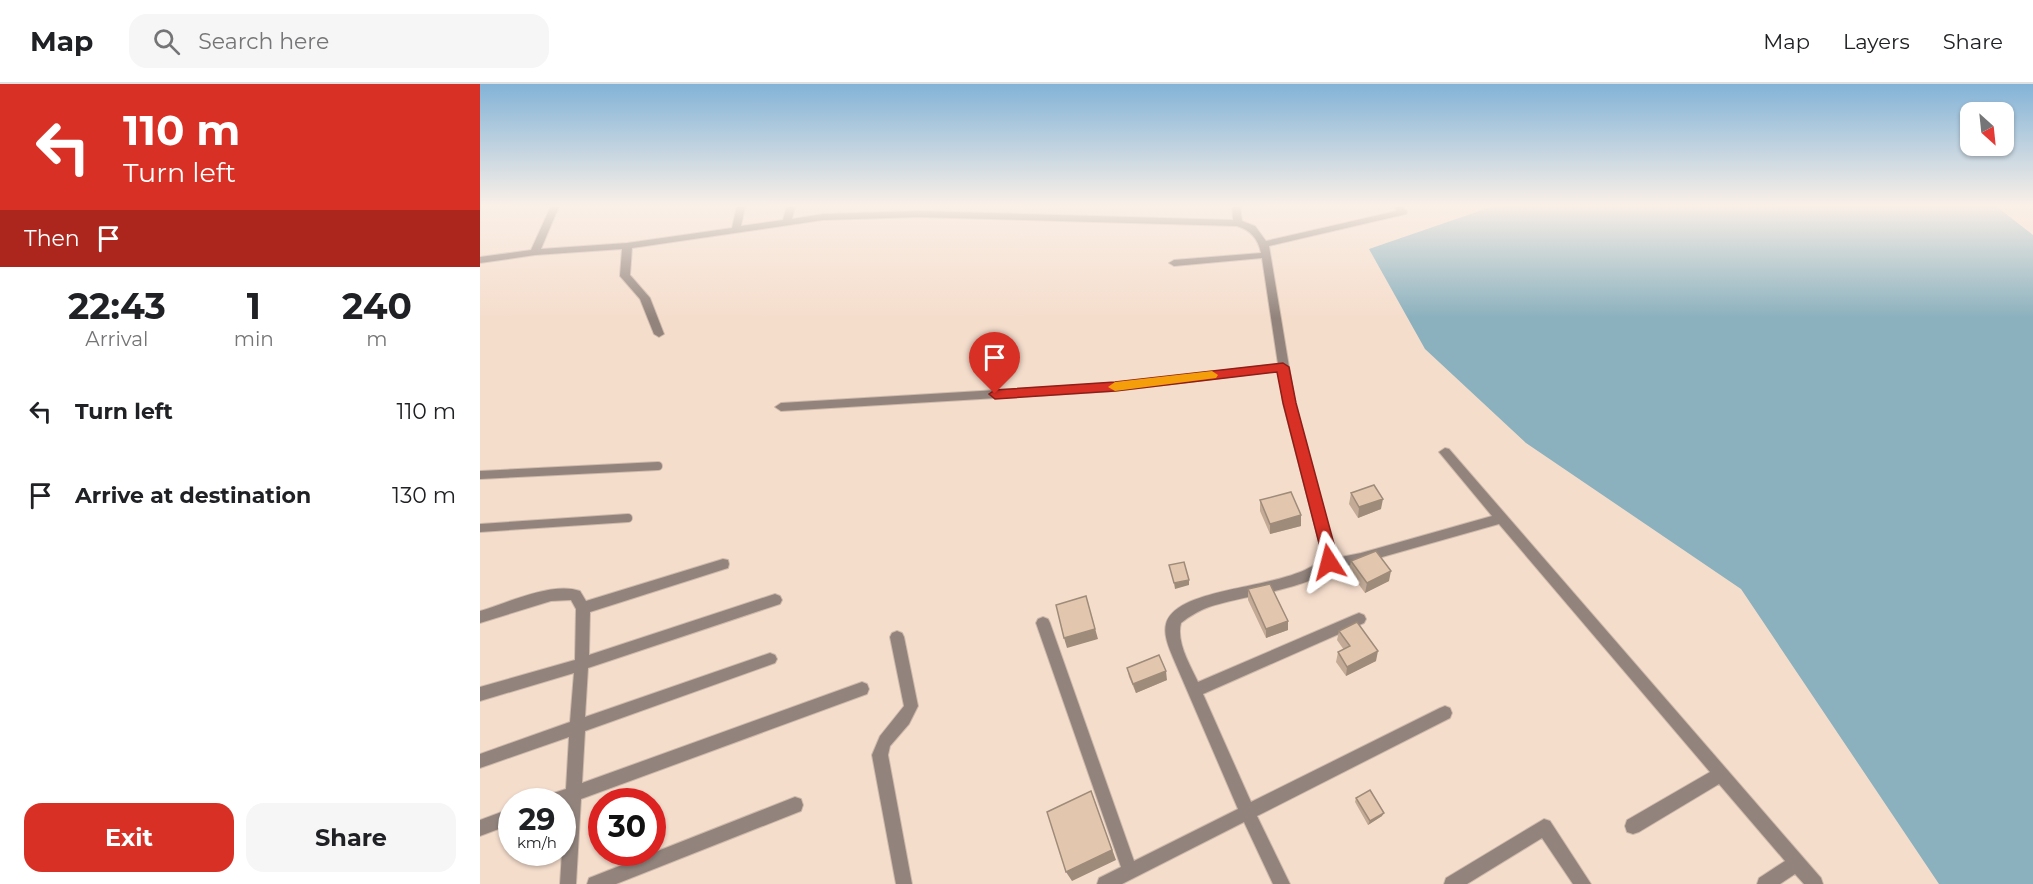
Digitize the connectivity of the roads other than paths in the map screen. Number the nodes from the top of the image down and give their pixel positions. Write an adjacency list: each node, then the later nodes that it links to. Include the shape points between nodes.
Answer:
1 (539, 243): 7 (street)
2 (645, 243): 5 (street)
3 (1261, 243): 6 (street)
4 (1289, 243): 6 (street)
5 (627, 246): 7 (street); 10 (street, via 625,276 645,298)
6 (1265, 250): 9 (street); 11 (street)
7 (535, 252): 8 (street)
8 (480, 260)
9 (1174, 263)
10 (659, 334)
11 (1283, 367): 12 (street, via 1115,387); 19 (street)
12 (781, 407)
13 (1445, 452): 17 (street)
14 (658, 466): 15 (lane)
15 (480, 475)
16 (628, 518): 18 (lane)
17 (1502, 518): 19 (street, via 1361,558); 35 (street)
18 (480, 528)
19 (1329, 562): 30 (street, via 1314,574 1235,594 1178,617 1174,638)
20 (723, 564): 22 (street)
21 (775, 600): 28 (street)
22 (583, 608): 23 (street, via 575,595 561,593); 28 (street)
23 (480, 617)
24 (1359, 619): 30 (street)
25 (1043, 623): 45 (street)
26 (897, 636): 49 (street, via 912,706 881,746 880,755)
27 (770, 659): 33 (street)
28 (582, 664): 31 (street); 33 (street)
29 (862, 688): 37 (street)
30 (1194, 691): 39 (street)
31 (480, 694)
32 (1445, 713): 39 (street)
33 (578, 727): 34 (street); 36 (street)
34 (480, 761)
35 (1721, 774): 41 (street); 43 (street)
36 (574, 788)
37 (576, 793)
38 (795, 805): 48 (street)
39 (1248, 814): 45 (street); 51 (street)
40 (498, 821): 42 (street)
41 (1633, 826)
42 (480, 828)
43 (1797, 863): 53 (street); 54 (street)
44 (569, 866): 47 (street)
45 (1130, 871): 50 (street)
46 (1457, 883): 52 (street, via 1544,827)
47 (568, 884)
48 (595, 884)
49 (904, 884)
50 (1105, 884)
51 (1282, 884)
52 (1583, 884)
53 (1765, 884)
54 (1815, 884)

